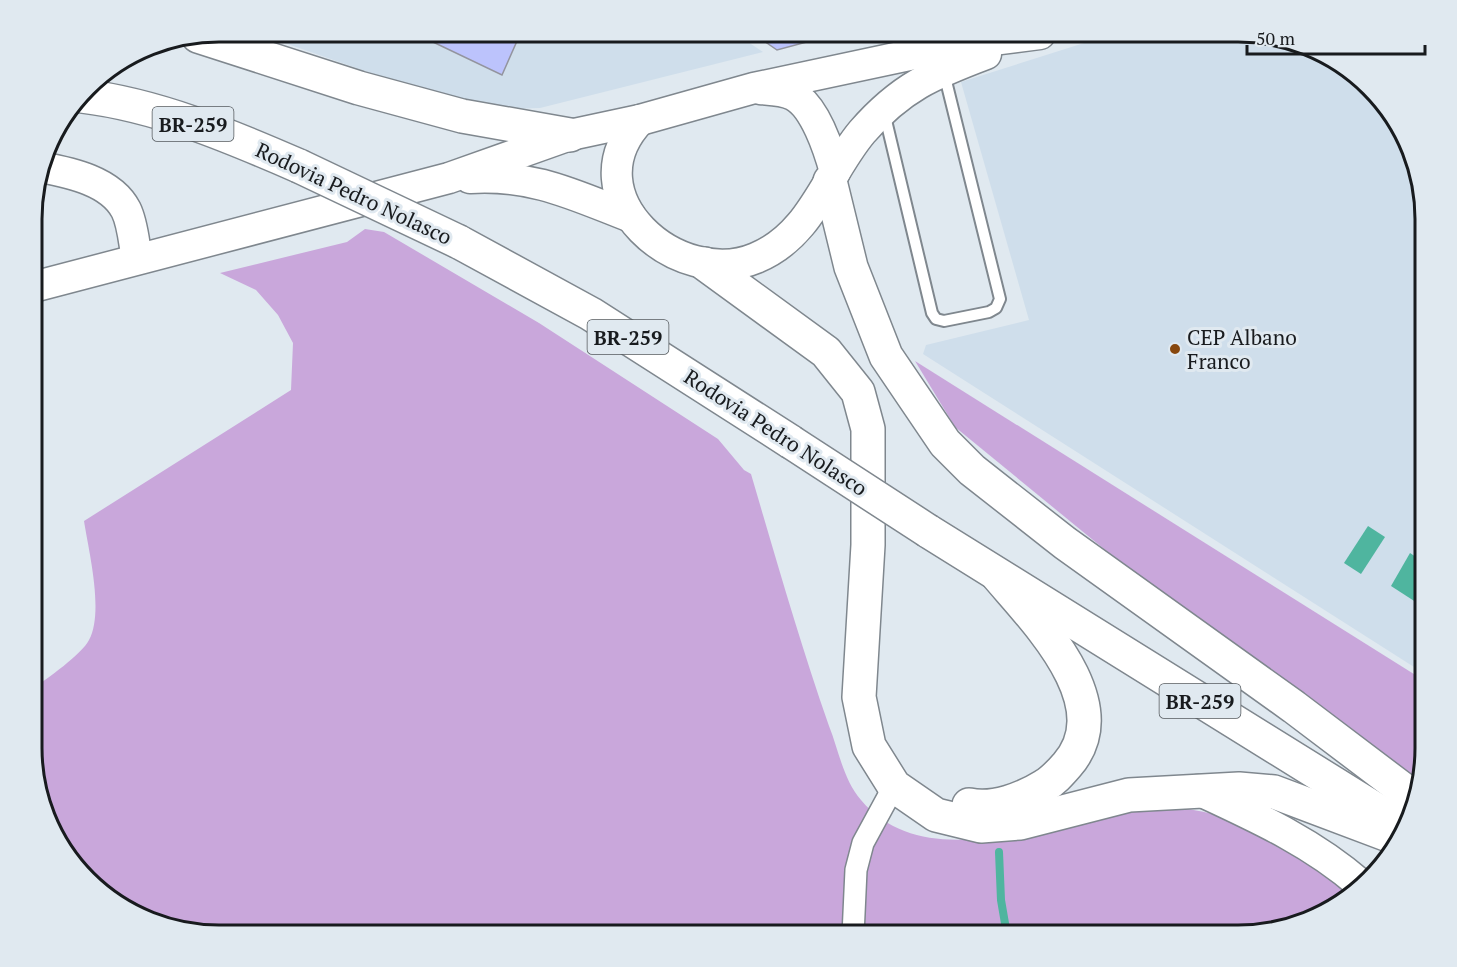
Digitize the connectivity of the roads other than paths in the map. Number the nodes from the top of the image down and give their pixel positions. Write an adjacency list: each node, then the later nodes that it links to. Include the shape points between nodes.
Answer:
1 (217, 42): 9 (highway, via 462,116)
2 (976, 42): 5 (main road)
3 (1019, 42): 4 (main road)
4 (943, 70): 7 (main road); 7 (lane, via 1000,299 989,312 944,321 932,313)
5 (754, 88): 8 (main road); 11 (main road, via 794,95 808,110 820,131)
6 (91, 97): 18 (highway, Rodovia Pedro Nolasco / BR-259, bridge, via 231,136 459,242 591,314)
7 (884, 109): 11 (main road, via 861,134)
8 (640, 120): 9 (main road); 13 (main road, via 619,149 616,171 618,191)
9 (570, 135): 12 (main road)
10 (49, 169): 14 (main road, via 96,183 117,197 127,211)
11 (833, 177): 15 (main road, via 797,231 776,249 746,262); 17 (highway, via 851,267)
12 (449, 178): 13 (main road, via 525,180 565,189); 14 (main road)
13 (631, 217): 15 (main road, via 664,246)
14 (137, 260): 16 (main road)
15 (705, 264): 19 (highway, via 826,352 858,392 868,429 868,545 860,697 870,746)
16 (42, 285)
17 (886, 356): 18 (highway, via 879,697 886,733 898,760 916,783 942,798 973,806 1004,803 1031,794 1052,781 1078,752 1084,735 1081,697 1069,668 1050,638); 21 (highway, via 945,443 972,470 1065,543)
18 (998, 576): 22 (highway, Rodovia Pedro Nolasco / BR-259)
19 (894, 786): 20 (highway, via 936,815 981,826 1020,823 1129,795); 25 (street, via 861,852 856,870)
20 (1198, 790): 23 (highway, via 1274,792); 24 (main road, via 1294,837 1335,862)
21 (1409, 794)
22 (1399, 823)
23 (1391, 836)
24 (1356, 880)
25 (853, 925)

